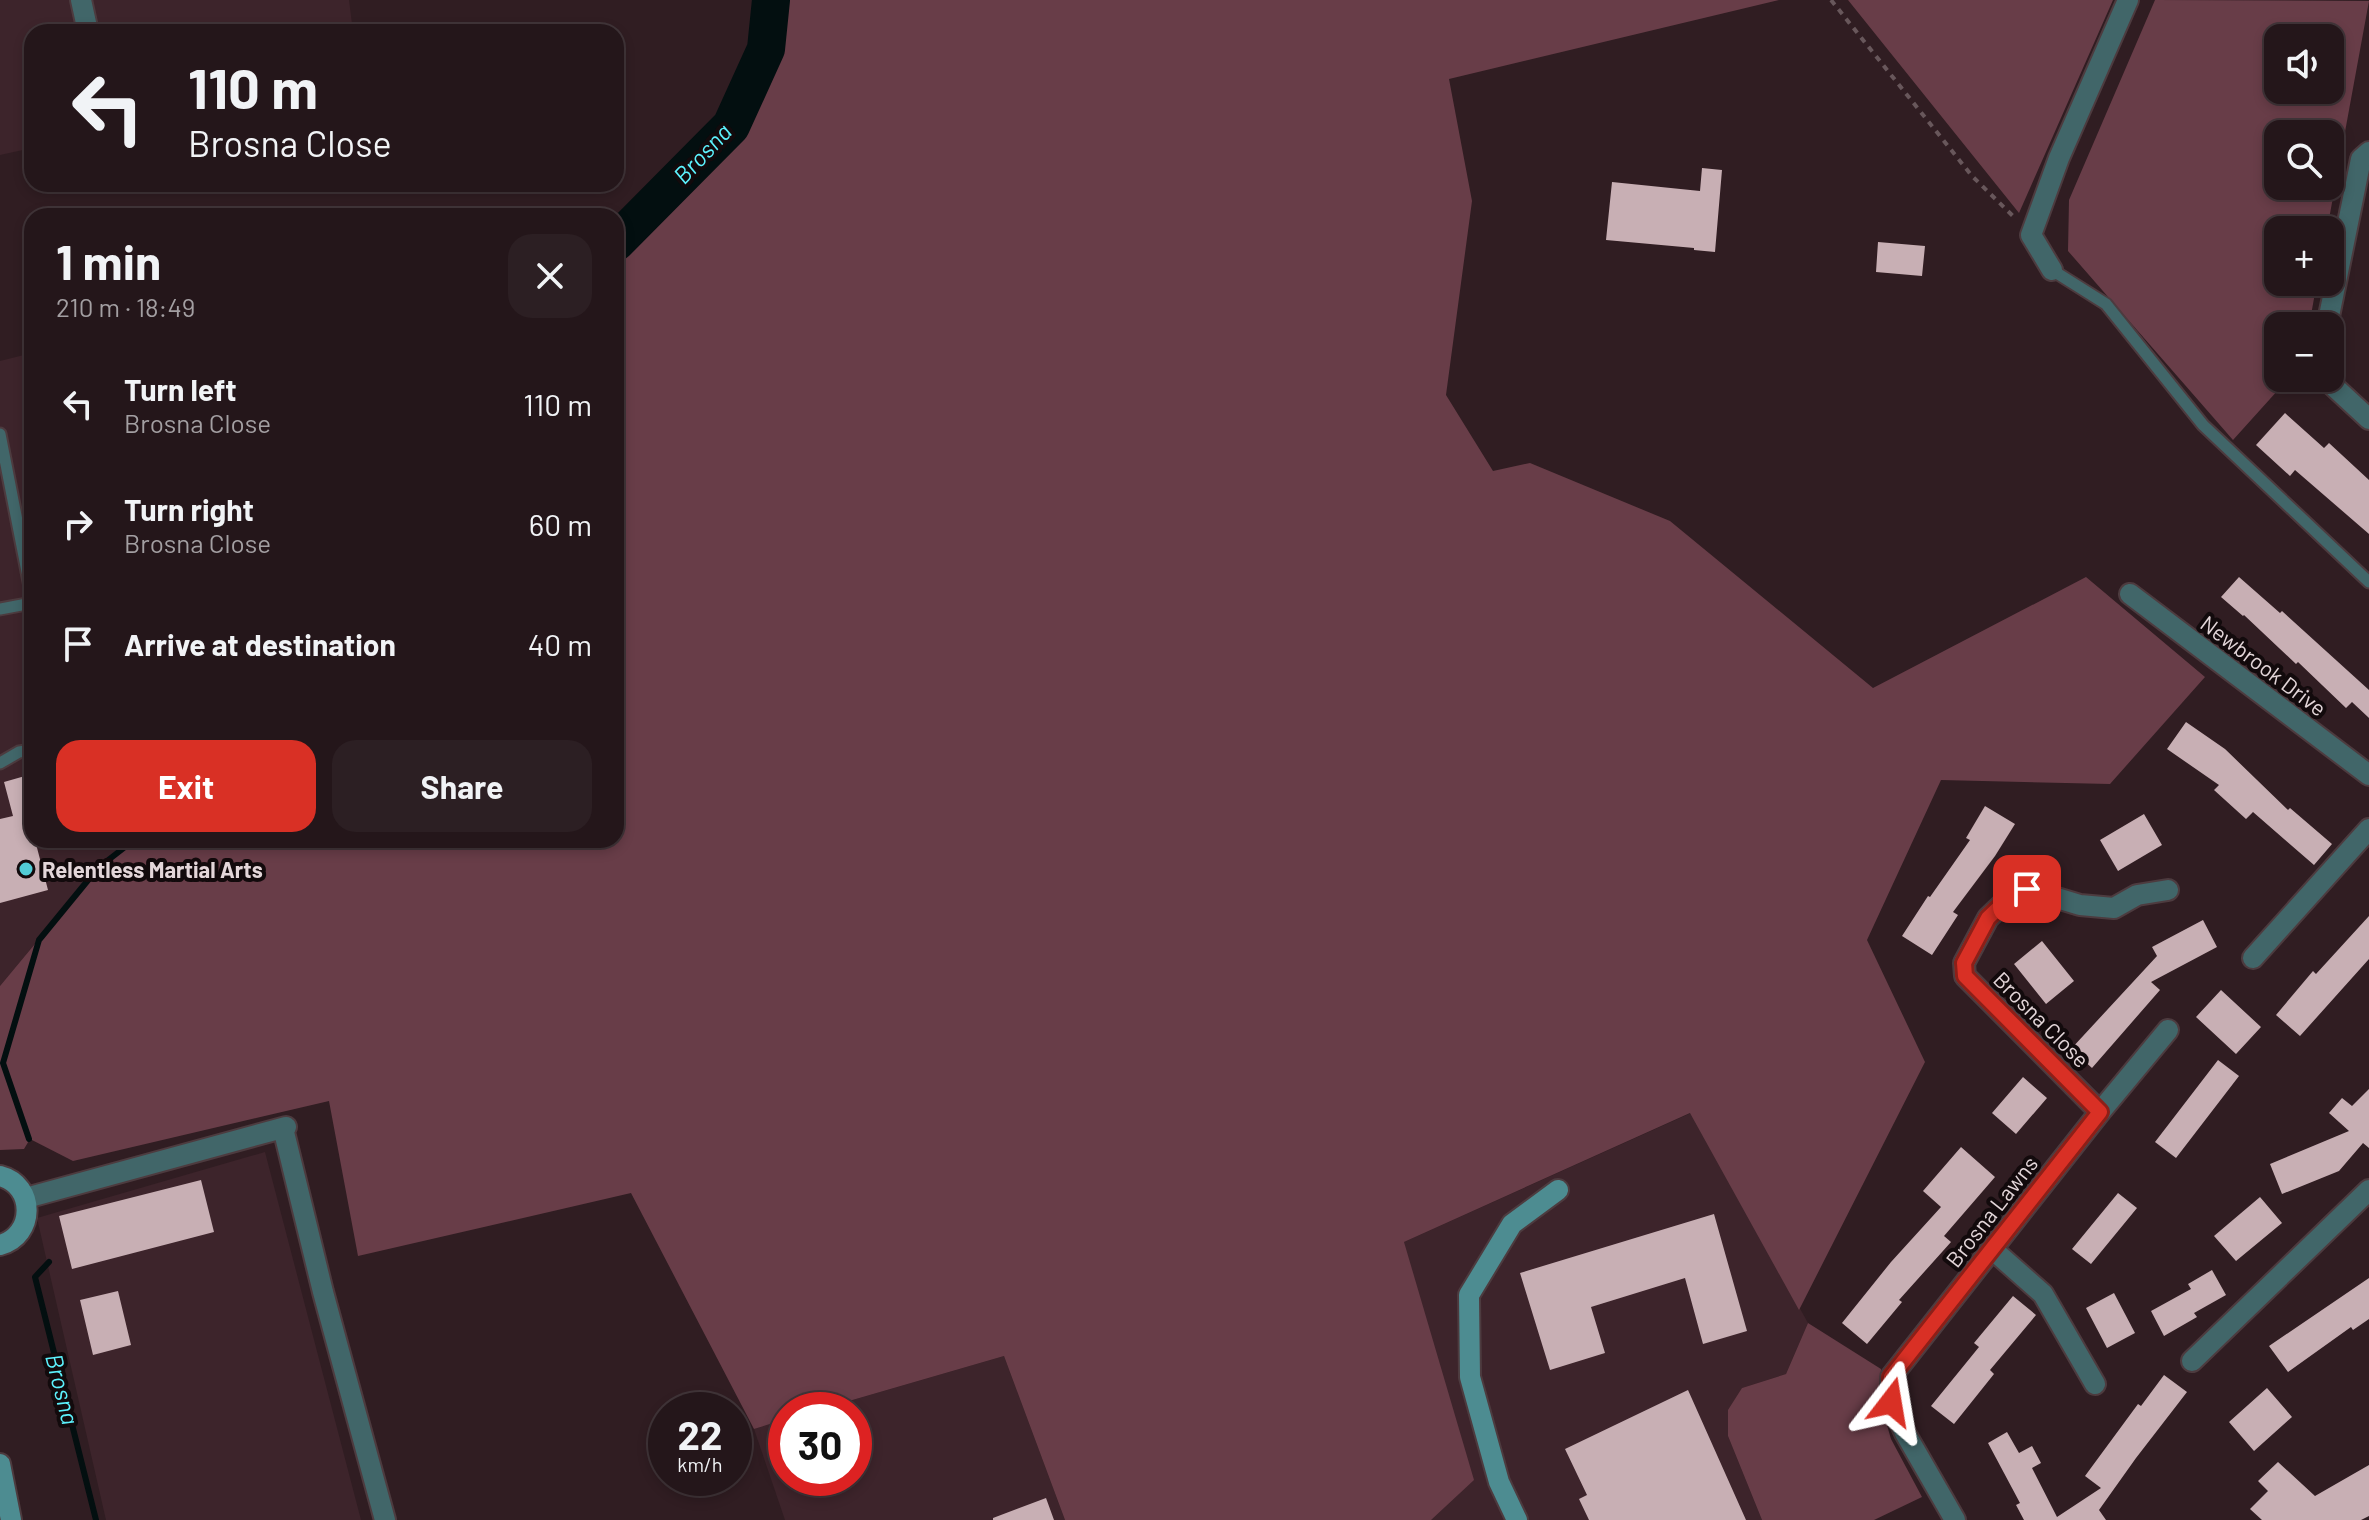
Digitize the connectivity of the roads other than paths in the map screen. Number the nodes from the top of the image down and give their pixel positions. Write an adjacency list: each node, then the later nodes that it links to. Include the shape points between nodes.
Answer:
1 (81, 0): 3 (street)
2 (2128, 0): 5 (street, via 2031,235)
3 (86, 24)
4 (2369, 152): 6 (street, via 2361,159)
5 (2052, 270): 11 (lane, via 2106,304 2203,425)
6 (2330, 312)
7 (2340, 392): 8 (street)
8 (2369, 419)
9 (0, 434): 10 (lane)
10 (24, 556)
11 (2369, 582)
12 (2130, 594): 17 (street, Newbrook Drive)
13 (24, 604): 14 (lane)
14 (0, 609)
15 (24, 751): 16 (lane)
16 (0, 763)
17 (2369, 775)
18 (2369, 829): 20 (street)
19 (2168, 890): 22 (street, Brosna Close, via 2137,895 2114,908 2080,905 2027,889 2014,893 1988,918 1964,963 1965,976)
20 (2253, 958)
21 (2168, 1030): 22 (street, Brosna Lawns)
22 (2100, 1112): 28 (street, Brosna Lawns)
23 (0, 1176): 26 (street, via 17,1185)
24 (1558, 1190): 34 (street, via 1512,1224 1469,1295 1470,1377 1499,1482)
25 (2369, 1190): 29 (street)
26 (26, 1198): 27 (street, via 23,1230); 33 (street, via 284,1128)
27 (0, 1245)
28 (1992, 1249): 30 (street, via 2043,1294); 35 (street, Brosna Lawns, via 1891,1377 1891,1402)
29 (2192, 1361)
30 (2095, 1384)
31 (0, 1464): 32 (street)
32 (11, 1520)
33 (385, 1520)
34 (1517, 1520)
35 (1955, 1520)

